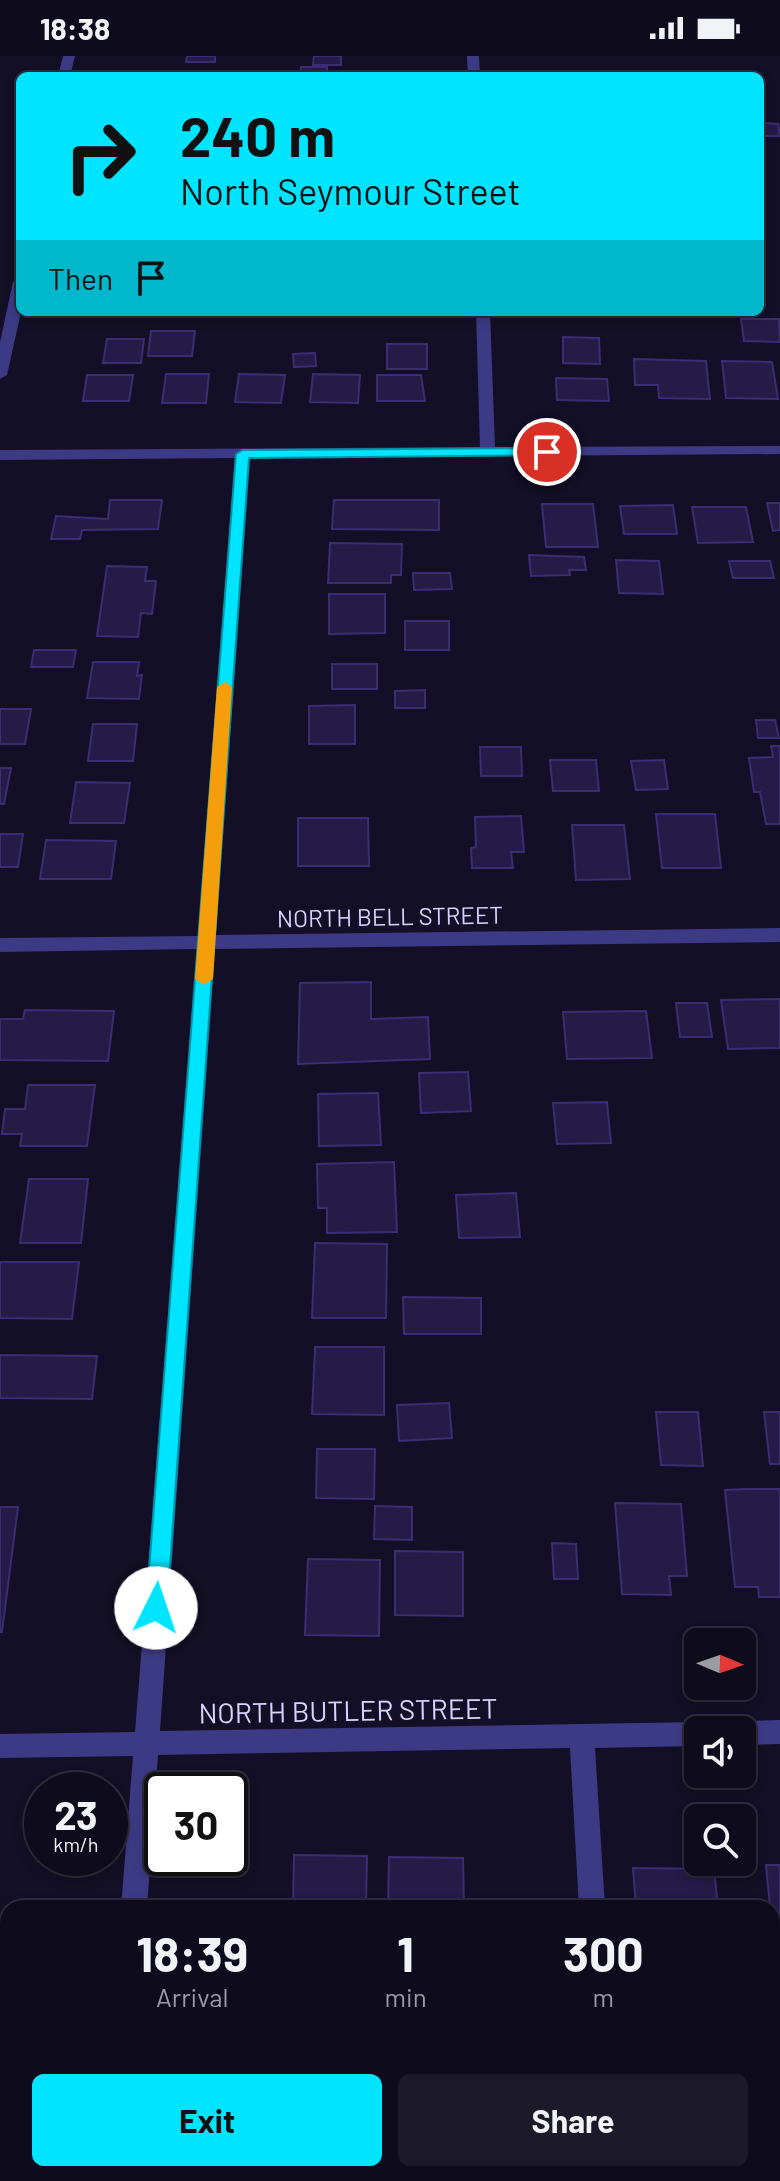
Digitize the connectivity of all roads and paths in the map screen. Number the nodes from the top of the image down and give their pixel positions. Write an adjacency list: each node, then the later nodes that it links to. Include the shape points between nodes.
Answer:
1 (16, 301): 3 (street)
2 (483, 316): 5 (street)
3 (0, 375)
4 (780, 450): 5 (street)
5 (488, 452): 6 (street)
6 (243, 454): 7 (street); 9 (street)
7 (0, 455)
8 (780, 935): 9 (street, NORTH BELL STREET)
9 (207, 942): 10 (street, NORTH BELL STREET); 15 (street)
10 (0, 945)
11 (780, 1732): 12 (street)
12 (756, 1733)
13 (684, 1734): 14 (street, NORTH BUTLER STREET)
14 (582, 1736): 15 (street, NORTH BUTLER STREET); 18 (street)
15 (146, 1744): 16 (street, NORTH BUTLER STREET); 17 (street)
16 (0, 1746)
17 (135, 1900)
18 (592, 1900)

